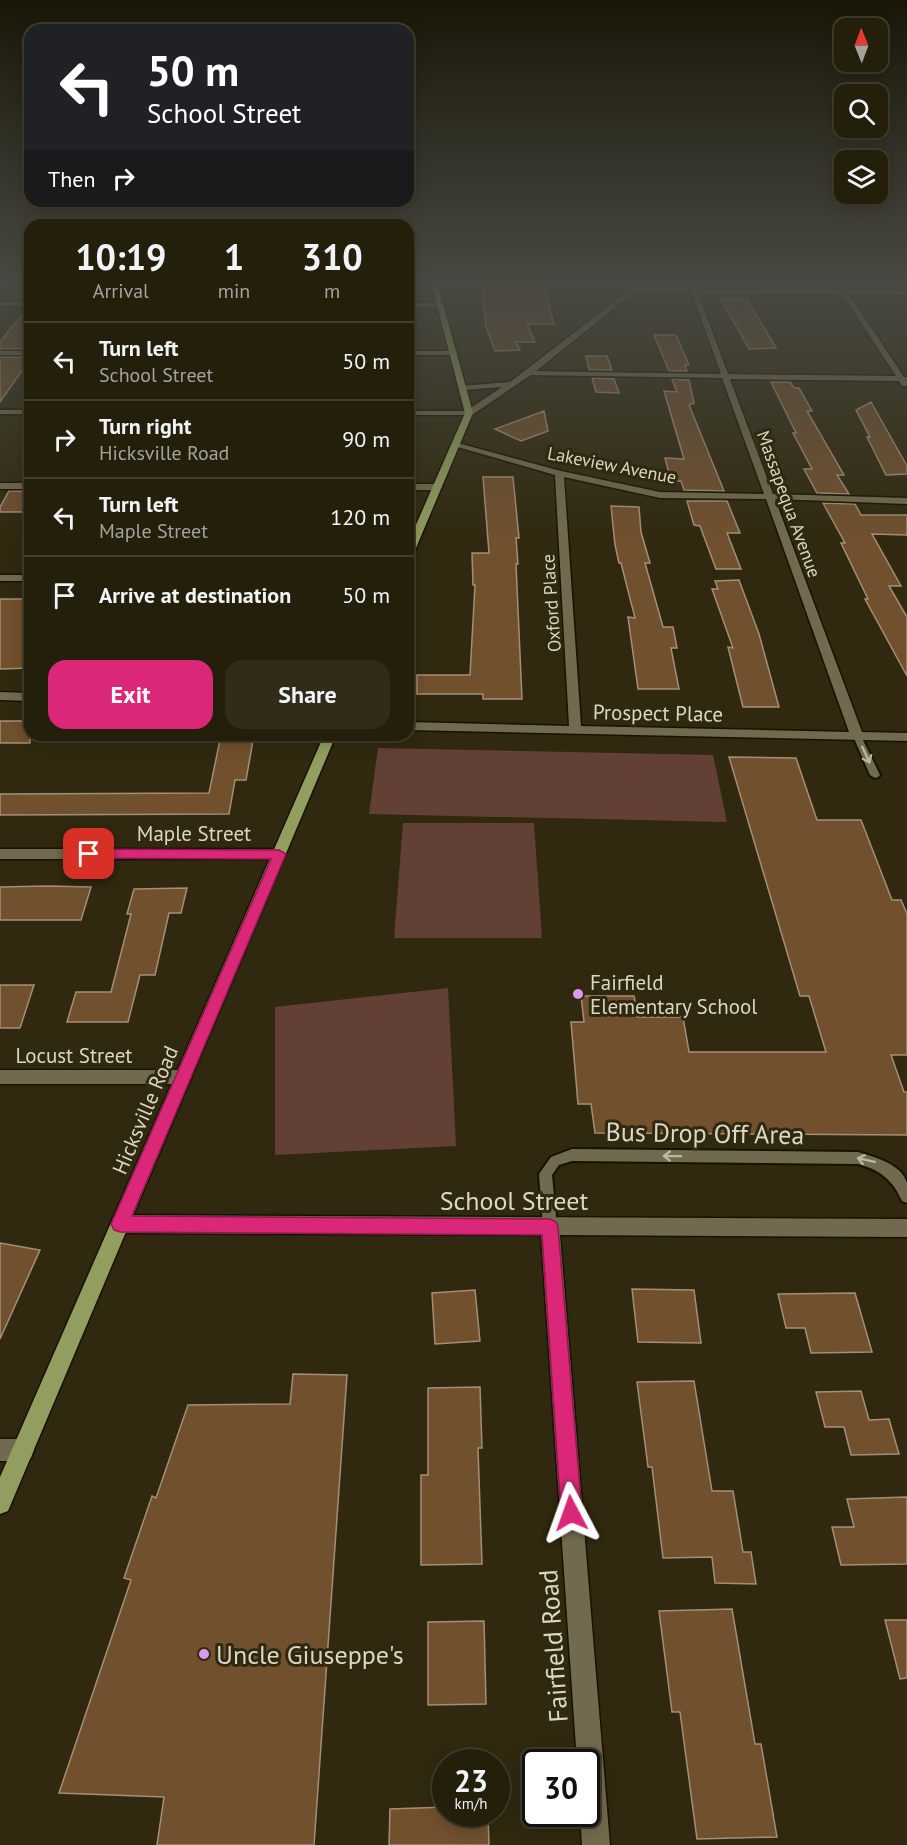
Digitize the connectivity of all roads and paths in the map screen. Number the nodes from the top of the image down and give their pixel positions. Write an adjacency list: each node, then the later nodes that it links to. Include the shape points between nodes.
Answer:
1 (458, 368): 9 (main road)
2 (534, 368): 5 (street)
3 (722, 368): 6 (street, Massapequa Avenue)
4 (895, 368): 8 (street)
5 (528, 373): 6 (street); 7 (street)
6 (725, 376): 8 (street); 20 (street, Massapequa Avenue)
7 (515, 382): 9 (street); 13 (street)
8 (905, 382)
9 (464, 388): 13 (main road)
10 (0, 412): 11 (street)
11 (24, 412)
12 (414, 413): 13 (street)
13 (469, 413): 14 (main road)
14 (457, 444): 15 (street, Lakeview Avenue); 18 (main road)
15 (559, 473): 20 (street, Lakeview Avenue, via 660,495); 28 (street, Oxford Place)
16 (0, 486): 17 (street)
17 (24, 486)
18 (437, 486): 19 (street); 22 (main road)
19 (414, 487)
20 (770, 498): 21 (street, Lakeview Avenue); 29 (street, Massapequa Avenue)
21 (907, 501)
22 (414, 541)
23 (0, 578): 24 (street)
24 (24, 578)
25 (0, 696): 26 (street)
26 (24, 696)
27 (414, 726): 28 (street, Prospect Place)
28 (575, 730): 29 (street, Prospect Place)
29 (857, 736): 30 (street, Prospect Place); 32 (lane, one-way to 32)
30 (907, 737)
31 (327, 741): 34 (main road, Hicksville Road)
32 (875, 775)
33 (0, 854): 34 (street, Maple Street)
34 (279, 854): 36 (main road, Hicksville Road)
35 (0, 1077): 36 (street, Locust Street)
36 (183, 1077): 38 (main road, Hicksville Road)
37 (907, 1197): 39 (lane, Bus Drop Off Area, one-way to 39, via 900,1180 880,1163 858,1158 572,1155 555,1161 545,1174)
38 (120, 1224): 39 (street, School Street); 42 (main road, Hicksville Road)
39 (550, 1227): 40 (street, School Street); 44 (street, Fairfield Road)
40 (907, 1229)
41 (0, 1450): 42 (street)
42 (23, 1450): 43 (main road, Hicksville Road)
43 (0, 1503)
44 (596, 1845)

